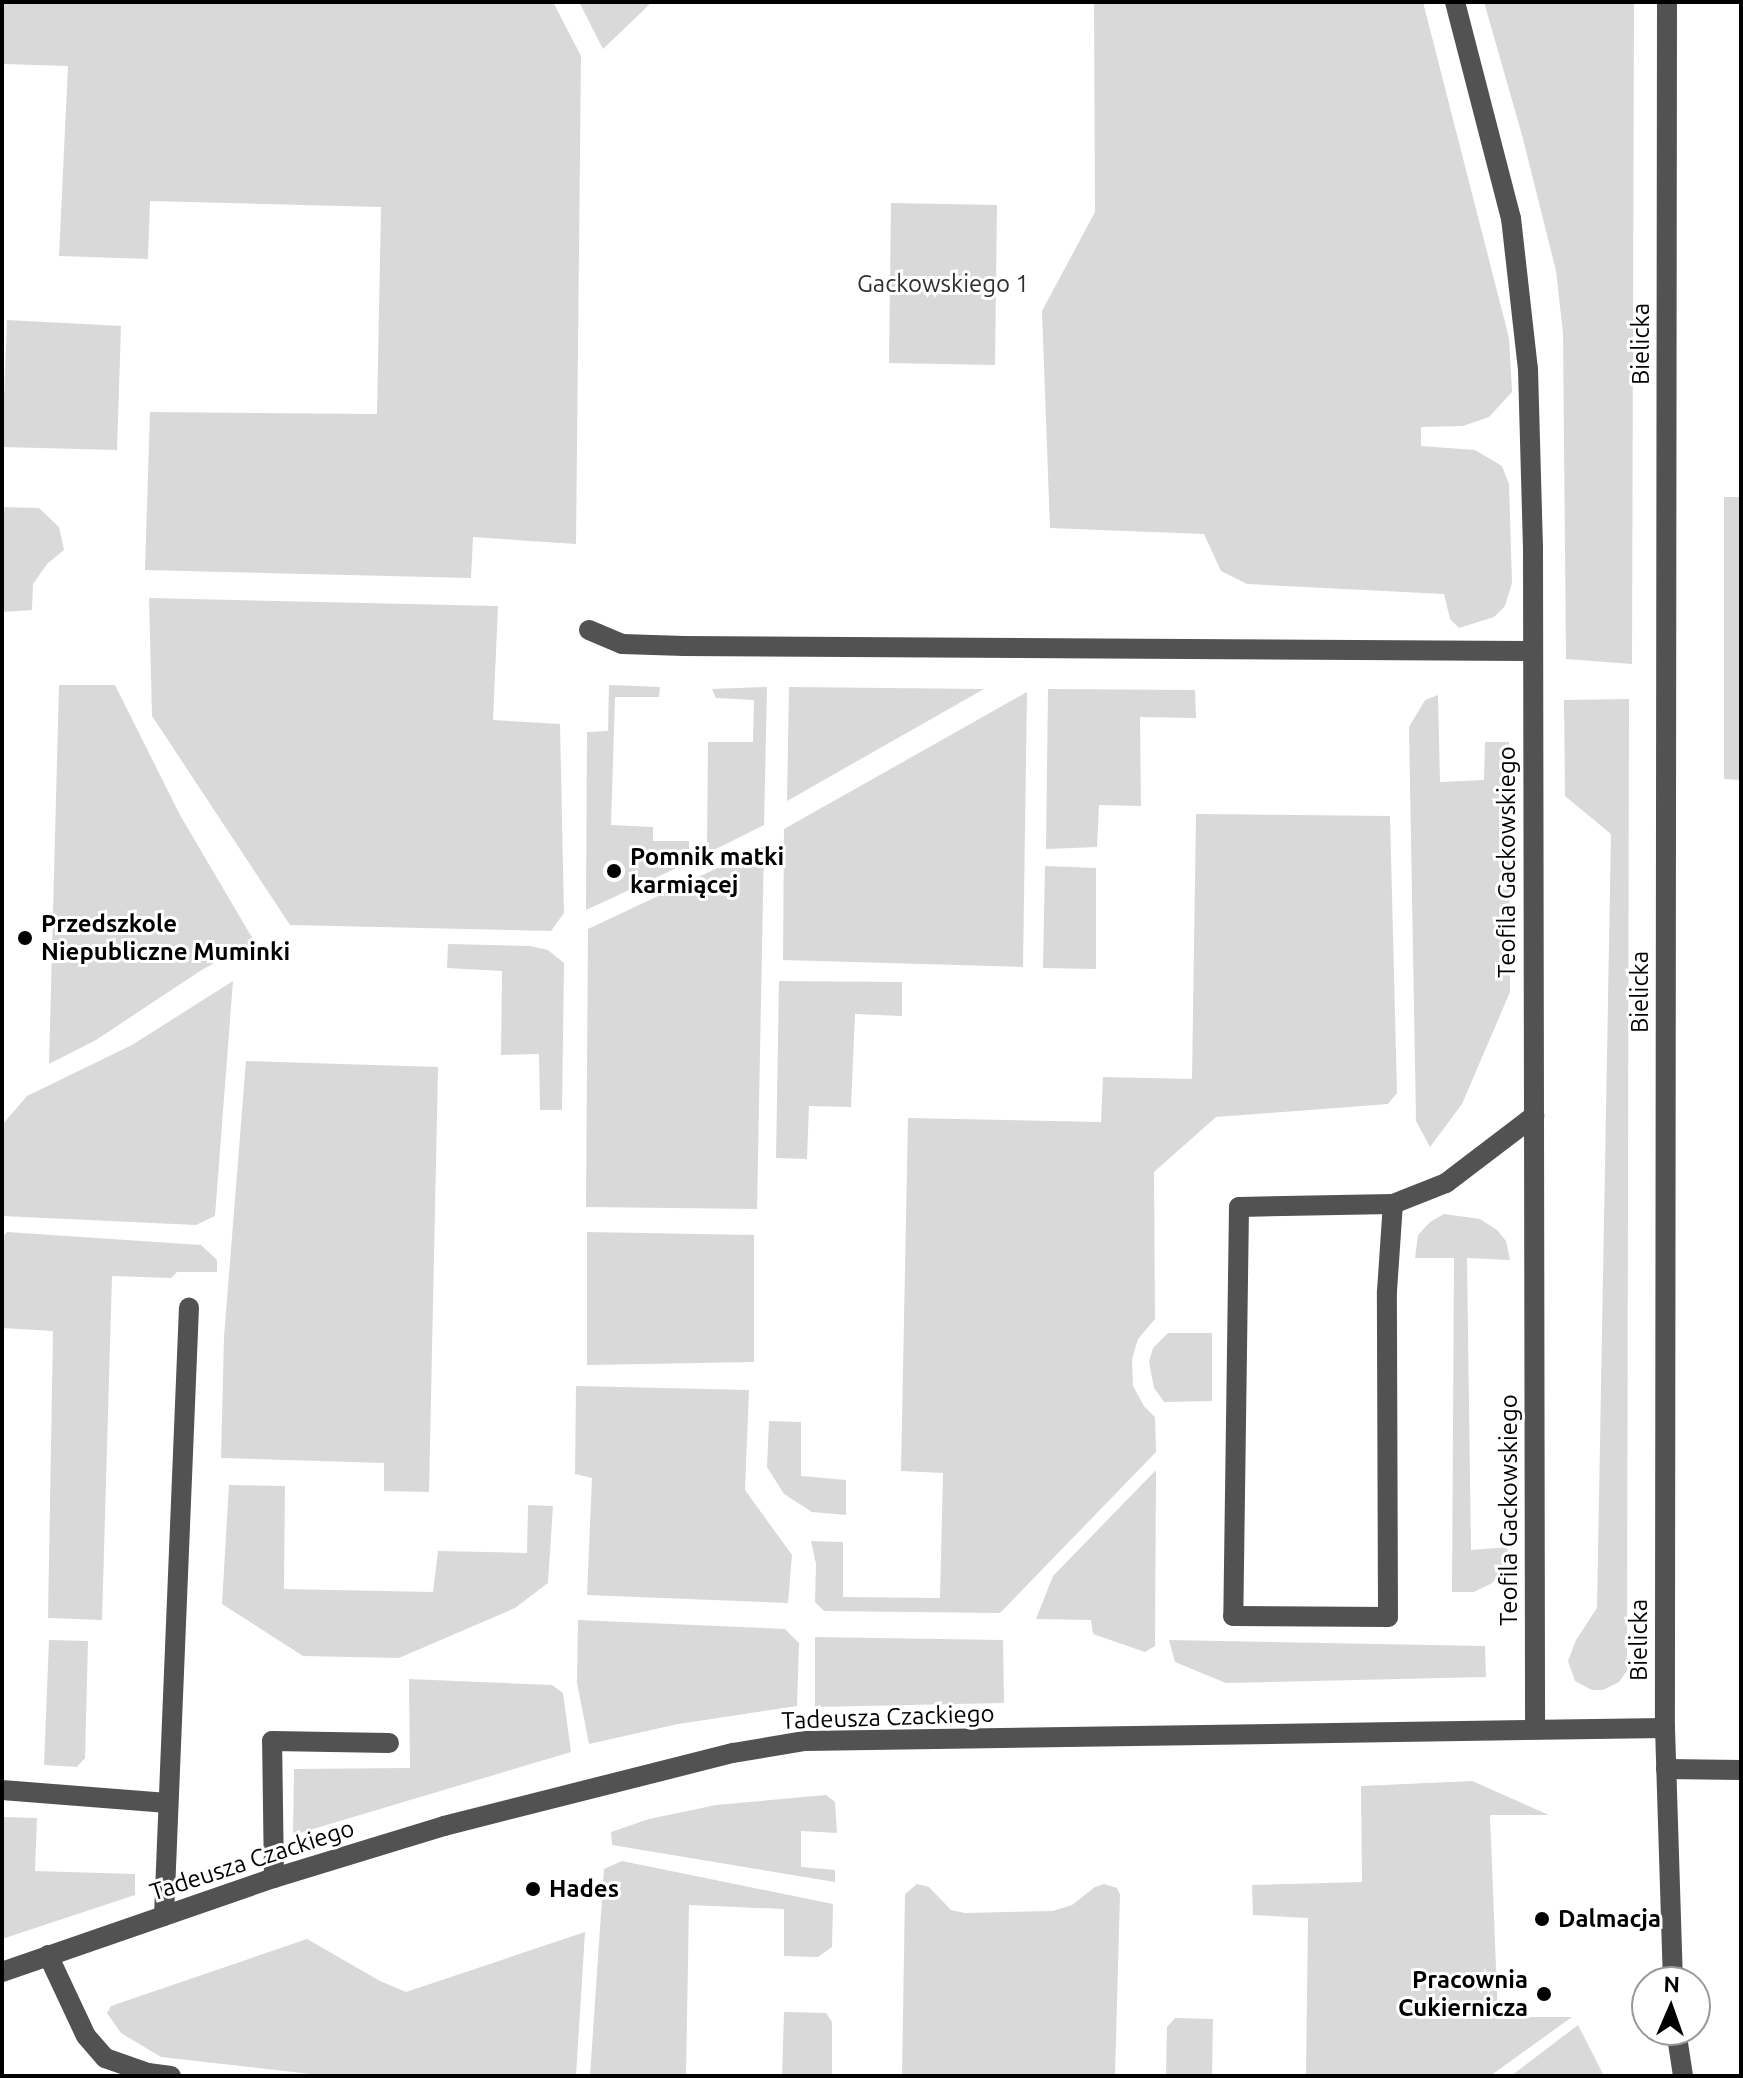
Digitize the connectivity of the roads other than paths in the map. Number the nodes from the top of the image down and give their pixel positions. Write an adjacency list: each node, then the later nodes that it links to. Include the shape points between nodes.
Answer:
1 (1455, 2): 4 (street, Teofila Gackowskiego, via 1511,218 1528,369)
2 (1667, 2): 8 (street, Bielicka)
3 (589, 630): 4 (street, via 622,644 684,646)
4 (1532, 651): 5 (street, Teofila Gackowskiego)
5 (1534, 1116): 6 (street, via 1446,1183); 9 (street, Teofila Gackowskiego)
6 (1393, 1204): 6 (street, via 1387,1291 1388,1617 1233,1616 1239,1207)
7 (189, 1308): 14 (street)
8 (1665, 1728): 9 (street, Tadeusza Czackiego); 11 (street, Bielicka)
9 (1535, 1729): 15 (street, Tadeusza Czackiego, via 805,1741 617,1780)
10 (389, 1743): 15 (street, via 272,1741)
11 (1666, 1769): 12 (street); 18 (street, Bielicka)
12 (1741, 1770)
13 (2, 1790): 14 (street)
14 (167, 1803): 16 (street)
15 (274, 1878): 16 (street, Tadeusza Czackiego)
16 (164, 1916): 17 (street, Tadeusza Czackiego)
17 (48, 1955): 19 (street, Tadeusza Czackiego); 21 (street, via 86,2036 105,2058)
18 (1672, 1966)
19 (2, 1972)
20 (1678, 2046): 22 (street)
21 (171, 2076)
22 (1683, 2076)

